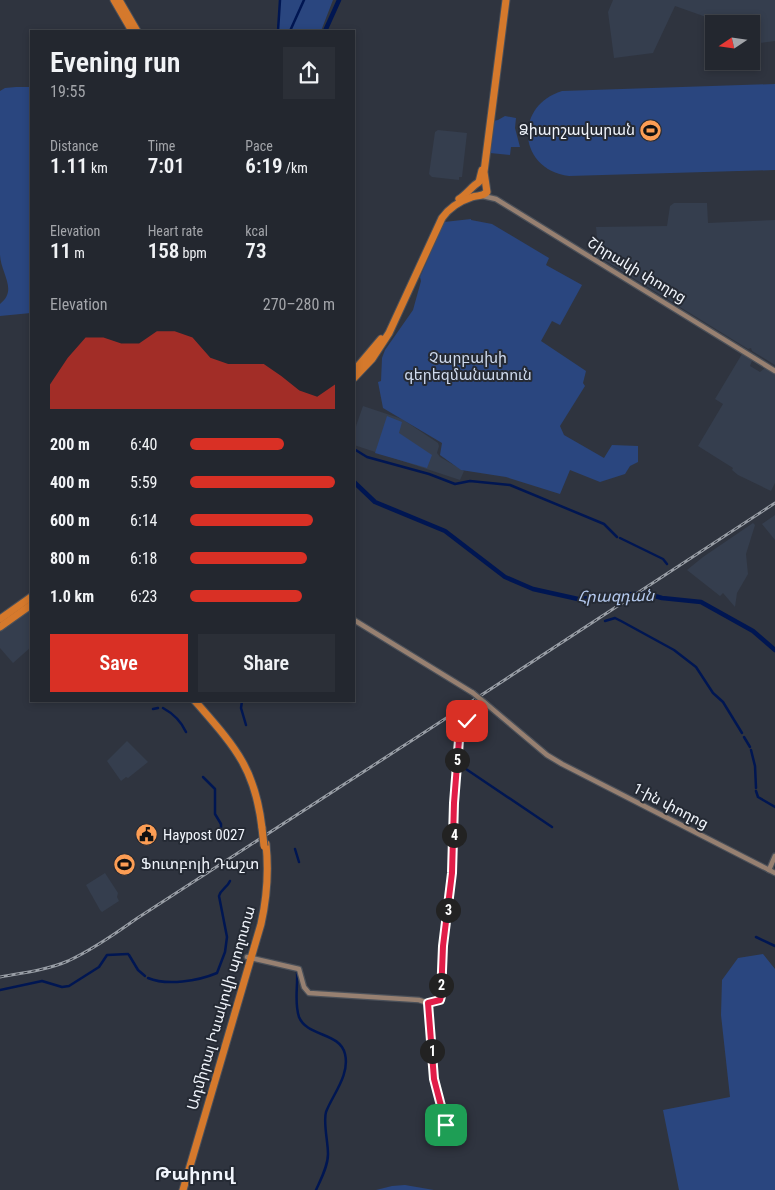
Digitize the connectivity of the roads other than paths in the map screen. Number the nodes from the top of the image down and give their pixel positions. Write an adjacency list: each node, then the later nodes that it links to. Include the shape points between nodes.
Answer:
1 (114, 0): 4 (highway)
2 (119, 0): 5 (highway)
3 (504, 0): 6 (highway)
4 (131, 30)
5 (136, 30)
6 (484, 184): 7 (highway, via 475,185); 7 (highway, via 487,192); 9 (main road, Շիրակի փողոց, via 497,198 536,223)
7 (478, 193): 8 (highway, via 447,206 436,220 389,325); 9 (main road, Շիրակի փողոց, via 496,199); 10 (highway, via 457,204 442,218 389,333)
8 (355, 370)
9 (775, 370)
10 (355, 377)
11 (30, 598): 13 (highway)
12 (30, 606): 15 (highway)
13 (0, 619)
14 (355, 621): 18 (main road, 1-ին փողոց, bridge)
15 (0, 626)
16 (196, 702): 19 (highway, Ադմիրալ Իսակովի պողոտա, via 232,744 248,770 258,798)
17 (200, 702): 19 (highway, Ադմիրալ Իսակովի պողոտա, via 236,741 254,775 261,797)
18 (485, 703): 21 (main road, 1-ին փողոց, via 557,761); 24 (main road, via 467,721 459,740 452,873 440,1000)
19 (263, 828): 23 (highway, Ադմիրալ Իսակովի պողոտա, bridge, via 268,863 267,894)
20 (775, 856): 21 (main road)
21 (769, 870): 22 (main road, 1-ին փողոց)
22 (775, 873)
23 (251, 958): 24 (main road, via 299,969 309,993); 26 (highway, Ադմիրալ Իսակովի պողոտա); 27 (highway, Ադմիրալ Իսակովի պողոտա)
24 (428, 1003): 25 (main road, via 434,1079)
25 (450, 1136)
26 (179, 1190)
27 (183, 1190)

